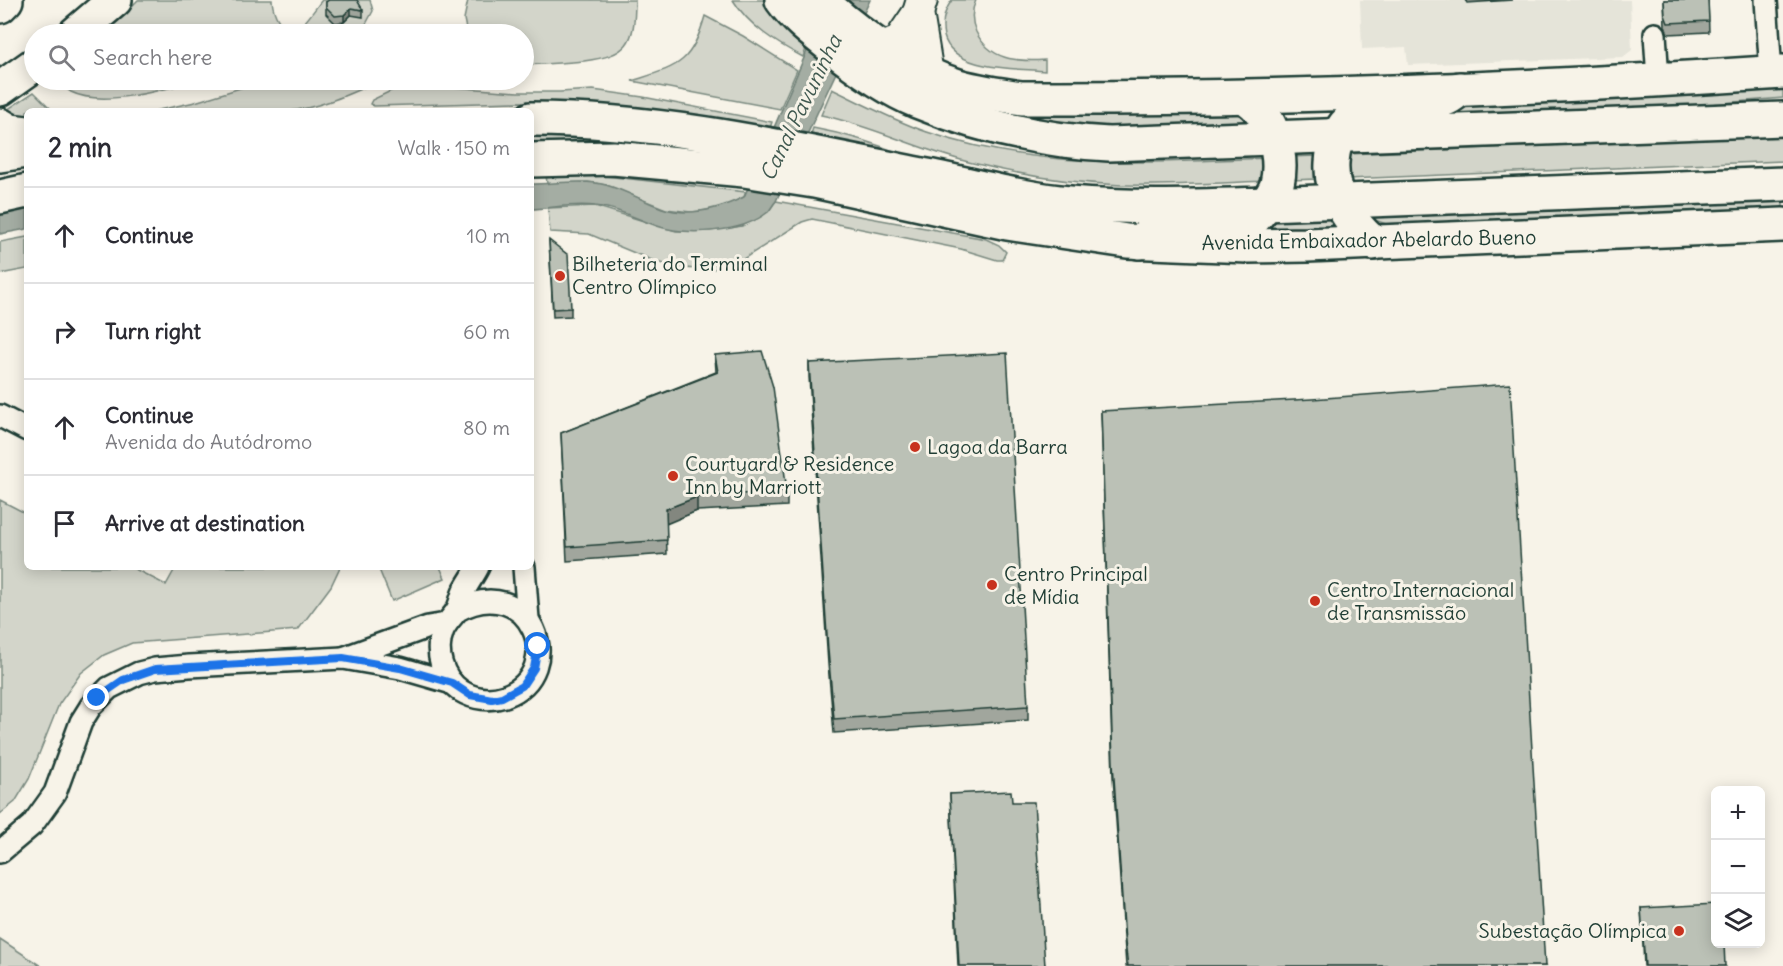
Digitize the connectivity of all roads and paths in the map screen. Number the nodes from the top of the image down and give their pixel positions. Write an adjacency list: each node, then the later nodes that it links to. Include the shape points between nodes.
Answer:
1 (6, 0): 5 (main road)
2 (114, 0): 8 (main road)
3 (782, 0): 7 (main road)
4 (1766, 0): 12 (street)
5 (0, 6)
6 (920, 7): 10 (street, via 899,41); 13 (street)
7 (816, 9): 10 (main road)
8 (86, 24)
9 (1655, 34): 14 (street)
10 (867, 51): 13 (main road); 23 (main road, via 915,101 986,126 1062,141 1109,144)
11 (24, 71): 15 (main road)
12 (1777, 72): 14 (main road)
13 (928, 74): 17 (main road, via 956,86 1022,98)
14 (1658, 79): 16 (main road)
15 (0, 89)
16 (1461, 89): 17 (main road); 22 (main road, via 1446,99 1364,108)
17 (1245, 97): 23 (main road, via 1256,105)
18 (534, 119): 26 (main road, Avenida Embaixador Abelardo Bueno, via 657,127)
19 (1783, 119): 22 (main road)
20 (0, 125): 21 (main road)
21 (24, 132)
22 (1337, 135): 23 (main road); 32 (main road, via 1332,168)
23 (1274, 137): 33 (main road, via 1278,179)
24 (24, 151): 25 (main road)
25 (0, 155)
26 (748, 156): 27 (main road, Avenida Embaixador Abelardo Bueno); 28 (main road, Avenida Embaixador Abelardo Bueno)
27 (534, 160)
28 (821, 169): 33 (main road, Avenida Embaixador Abelardo Bueno, via 1070,203); 35 (main road, Avenida Embaixador Abelardo Bueno, via 1006,223)
29 (1783, 184): 32 (main road, Avenida Embaixador Abelardo Bueno)
30 (24, 192): 31 (main road)
31 (0, 197)
32 (1339, 201): 33 (main road, Avenida Embaixador Abelardo Bueno); 36 (main road)
33 (1266, 204): 35 (main road, via 1245,223 1159,229)
34 (1783, 225): 36 (main road, Avenida Embaixador Abelardo Bueno)
35 (1139, 242): 36 (main road, Avenida Embaixador Abelardo Bueno, via 1248,246)
36 (1372, 243)
37 (0, 416): 38 (street)
38 (24, 428)
39 (476, 570): 41 (street)
40 (524, 570): 42 (street)
41 (451, 617): 42 (street, via 469,604 491,600 509,604); 43 (street); 44 (street, via 442,633 439,651 442,668)
42 (528, 618): 44 (street, via 536,634 537,659 522,686 492,699 470,695)
43 (343, 658): 44 (street); 45 (street, via 155,669 123,680 97,698 86,714 61,780 45,809)
44 (452, 683)
45 (0, 852)

